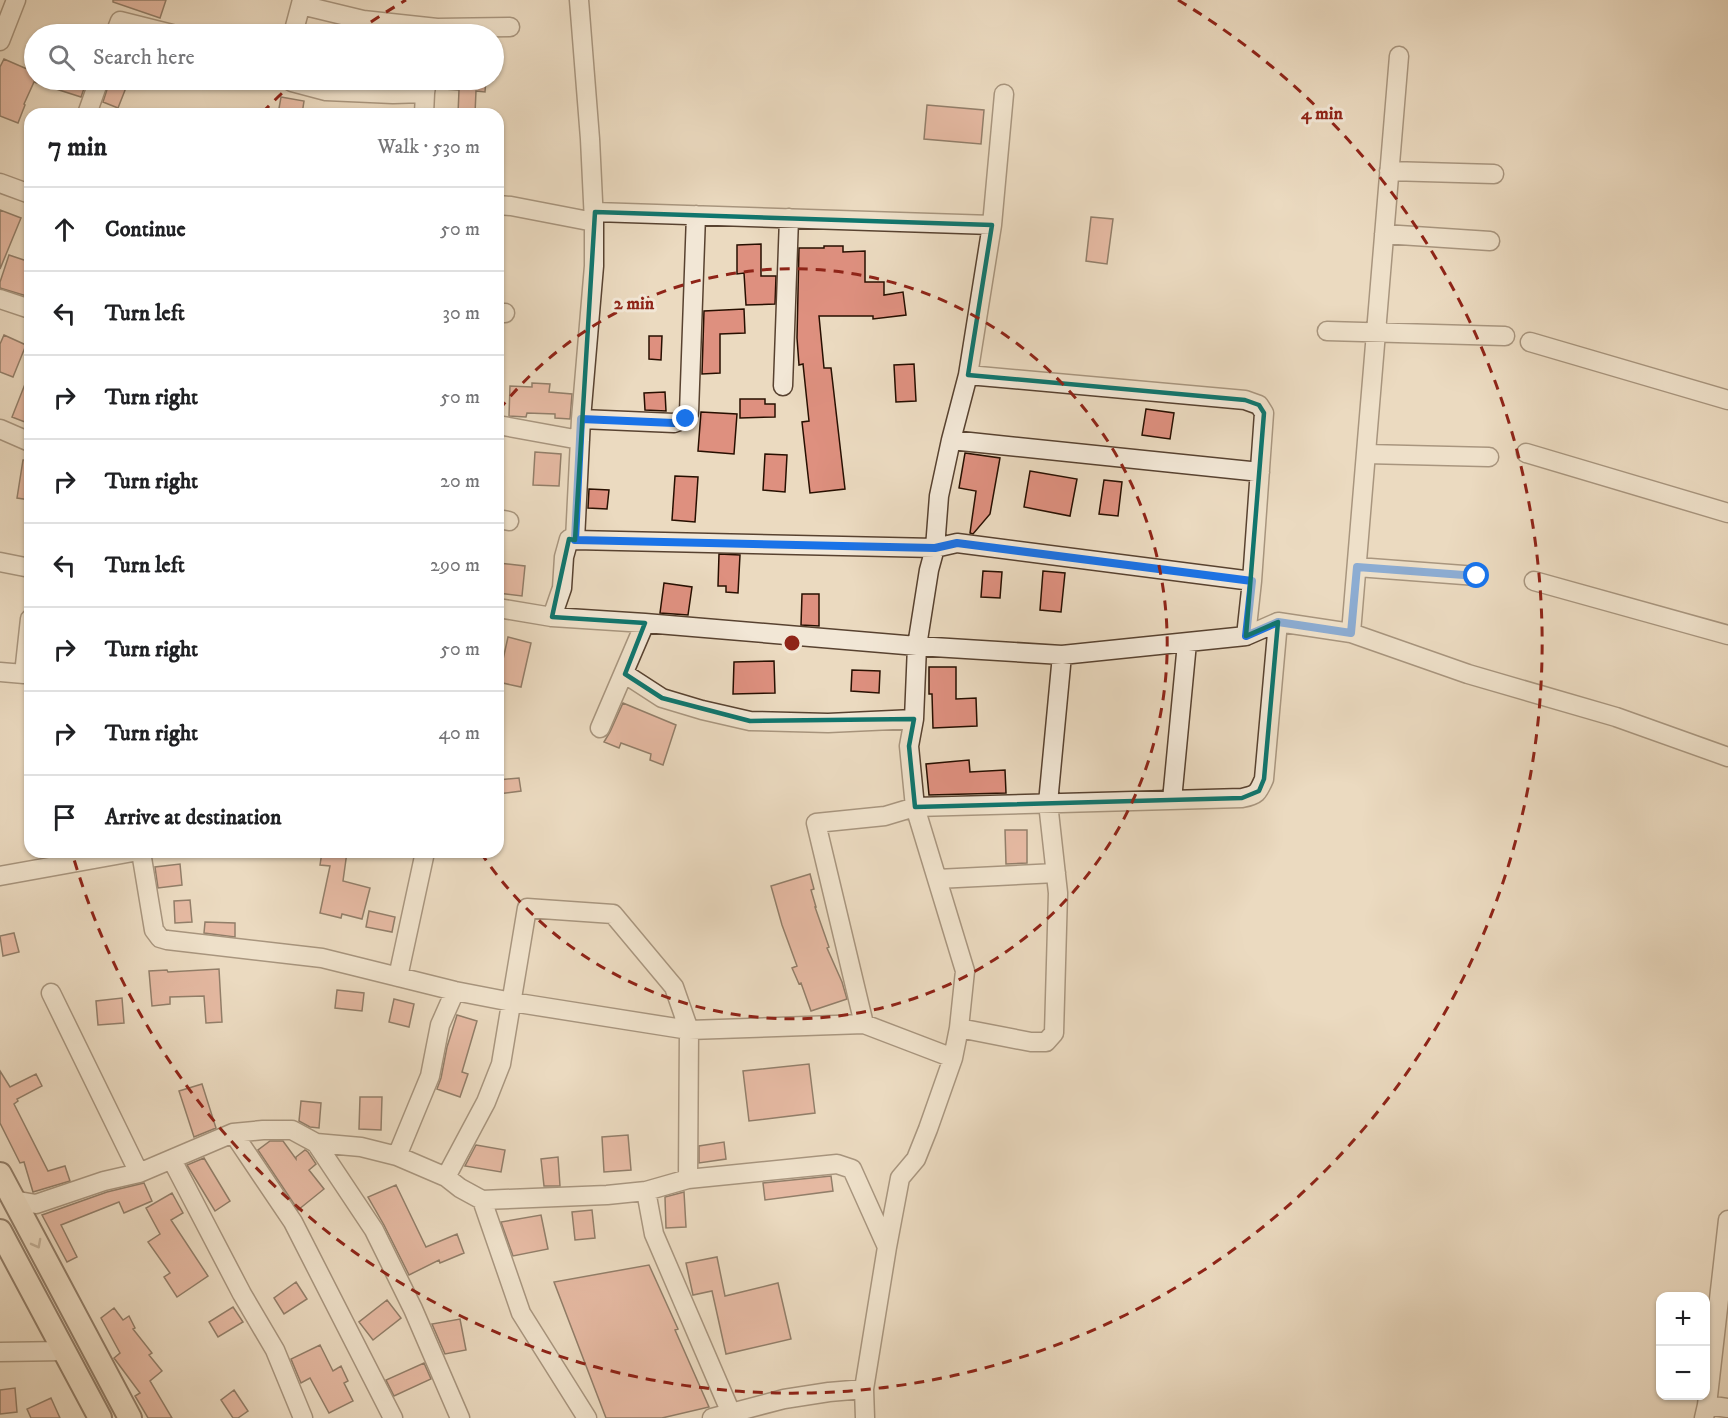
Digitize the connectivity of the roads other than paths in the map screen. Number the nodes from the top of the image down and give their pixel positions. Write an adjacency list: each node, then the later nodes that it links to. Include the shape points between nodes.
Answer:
1 (16, 0): 10 (street)
2 (579, 0): 25 (street)
3 (301, 3): 6 (street); 7 (street)
4 (119, 24): 5 (street)
5 (132, 24)
6 (296, 24)
7 (390, 24)
8 (504, 27): 9 (street)
9 (510, 27)
10 (0, 41)
11 (1399, 56): 19 (street)
12 (95, 90): 17 (street)
13 (326, 90): 14 (street, via 393,94)
14 (410, 90)
15 (426, 90): 18 (street)
16 (1004, 94): 27 (street)
17 (89, 108)
18 (424, 108)
19 (1389, 171): 20 (street); 28 (street)
20 (1494, 174)
21 (0, 183): 22 (street)
22 (24, 192)
23 (504, 205): 25 (street)
24 (696, 215): 25 (street); 26 (street); 39 (street, via 686,419 674,423)
25 (595, 217): 39 (street)
26 (789, 218): 27 (street); 37 (street)
27 (992, 225): 36 (street)
28 (1384, 234): 29 (street); 33 (street)
29 (1490, 242)
30 (0, 299): 31 (street)
31 (24, 307)
32 (1327, 331): 33 (street)
33 (1376, 333): 34 (street); 46 (street)
34 (1505, 336)
35 (1530, 342): 38 (street)
36 (968, 375): 44 (street); 48 (street, via 1245,400 1259,405 1264,413)
37 (783, 386)
38 (1728, 399)
39 (581, 419): 43 (street)
40 (504, 426): 43 (street)
41 (0, 429): 42 (street)
42 (24, 439)
43 (580, 440): 50 (street)
44 (951, 440): 48 (street); 51 (street, via 939,496)
45 (1526, 453): 49 (street)
46 (1366, 454): 47 (street); 54 (street)
47 (1489, 457)
48 (1260, 472): 56 (street)
49 (1728, 513)
50 (575, 540): 51 (street); 59 (street, via 569,539 562,588)
51 (935, 548): 56 (street, via 957,543); 66 (street)
52 (0, 562): 53 (street)
53 (24, 567)
54 (1357, 567): 55 (street); 62 (street)
55 (1477, 576)
56 (1252, 581): 64 (street)
57 (1534, 581): 63 (street)
58 (504, 609): 59 (street)
59 (552, 617): 61 (street)
60 (1278, 622): 62 (street); 64 (street); 74 (street, via 1264,779 1259,792 1242,798)
61 (645, 623): 66 (street); 70 (street)
62 (1351, 633): 73 (street, via 1468,674 1616,717)
63 (1728, 635)
64 (1246, 636): 65 (street)
65 (1187, 642): 67 (street); 74 (street)
66 (917, 646): 67 (street); 71 (street)
67 (1062, 655): 75 (street)
68 (0, 672): 69 (street)
69 (24, 674)
70 (624, 674): 71 (street, via 662,698 750,721); 72 (street)
71 (914, 719): 76 (street, via 909,746)
72 (600, 728)
73 (1728, 757)
74 (1172, 800): 75 (street)
75 (1048, 803): 76 (street); 80 (street)
76 (915, 807): 82 (street); 87 (street, via 885,816 816,823)
77 (100, 858): 81 (street)
78 (142, 858): 83 (street, via 154,930 160,938 322,958)
79 (424, 858): 83 (street)
80 (1056, 873): 82 (street); 88 (street, via 1054,1033 1046,1042 1031,1042)
81 (0, 876)
82 (937, 879): 88 (street, via 965,971)
83 (399, 977): 84 (street)
84 (455, 991): 86 (street); 93 (street, via 440,1025 430,1076)
85 (51, 993): 95 (street)
86 (512, 1002): 89 (street); 89 (street, via 527,908 613,914 674,987); 97 (street, via 501,1064 486,1102)
87 (864, 1024): 89 (street); 90 (street)
88 (959, 1028): 90 (street)
89 (689, 1030): 98 (street)
90 (953, 1058): 104 (street, via 916,1159 900,1178)
91 (233, 1133): 92 (street, via 292,1130); 94 (street); 114 (street, via 293,1222)
92 (316, 1143): 93 (street); 115 (street, via 374,1230)
93 (398, 1155): 97 (street)
94 (172, 1160): 95 (street); 113 (street, via 274,1350)
95 (139, 1173): 100 (street, via 36,1204)
96 (0, 1174): 100 (main road)
97 (446, 1177): 101 (street)
98 (688, 1179): 99 (street); 104 (street, via 837,1164 852,1169)
99 (646, 1191): 101 (street); 110 (street, via 654,1234)
100 (13, 1200): 112 (main road, one-way to 112)
101 (482, 1200): 116 (street, via 520,1313)
102 (1728, 1220): 109 (street)
103 (0, 1231): 105 (main road)
104 (887, 1247): 107 (street)
105 (64, 1351): 106 (street); 111 (main road)
106 (0, 1352)
107 (864, 1389): 110 (street, via 784,1399); 118 (street)
108 (1728, 1408): 109 (street)
109 (1706, 1412)
110 (731, 1413): 117 (street)
111 (100, 1418)
112 (130, 1418)
113 (303, 1418)
114 (393, 1418)
115 (460, 1418)
116 (587, 1418)
117 (712, 1418)
118 (865, 1418)

